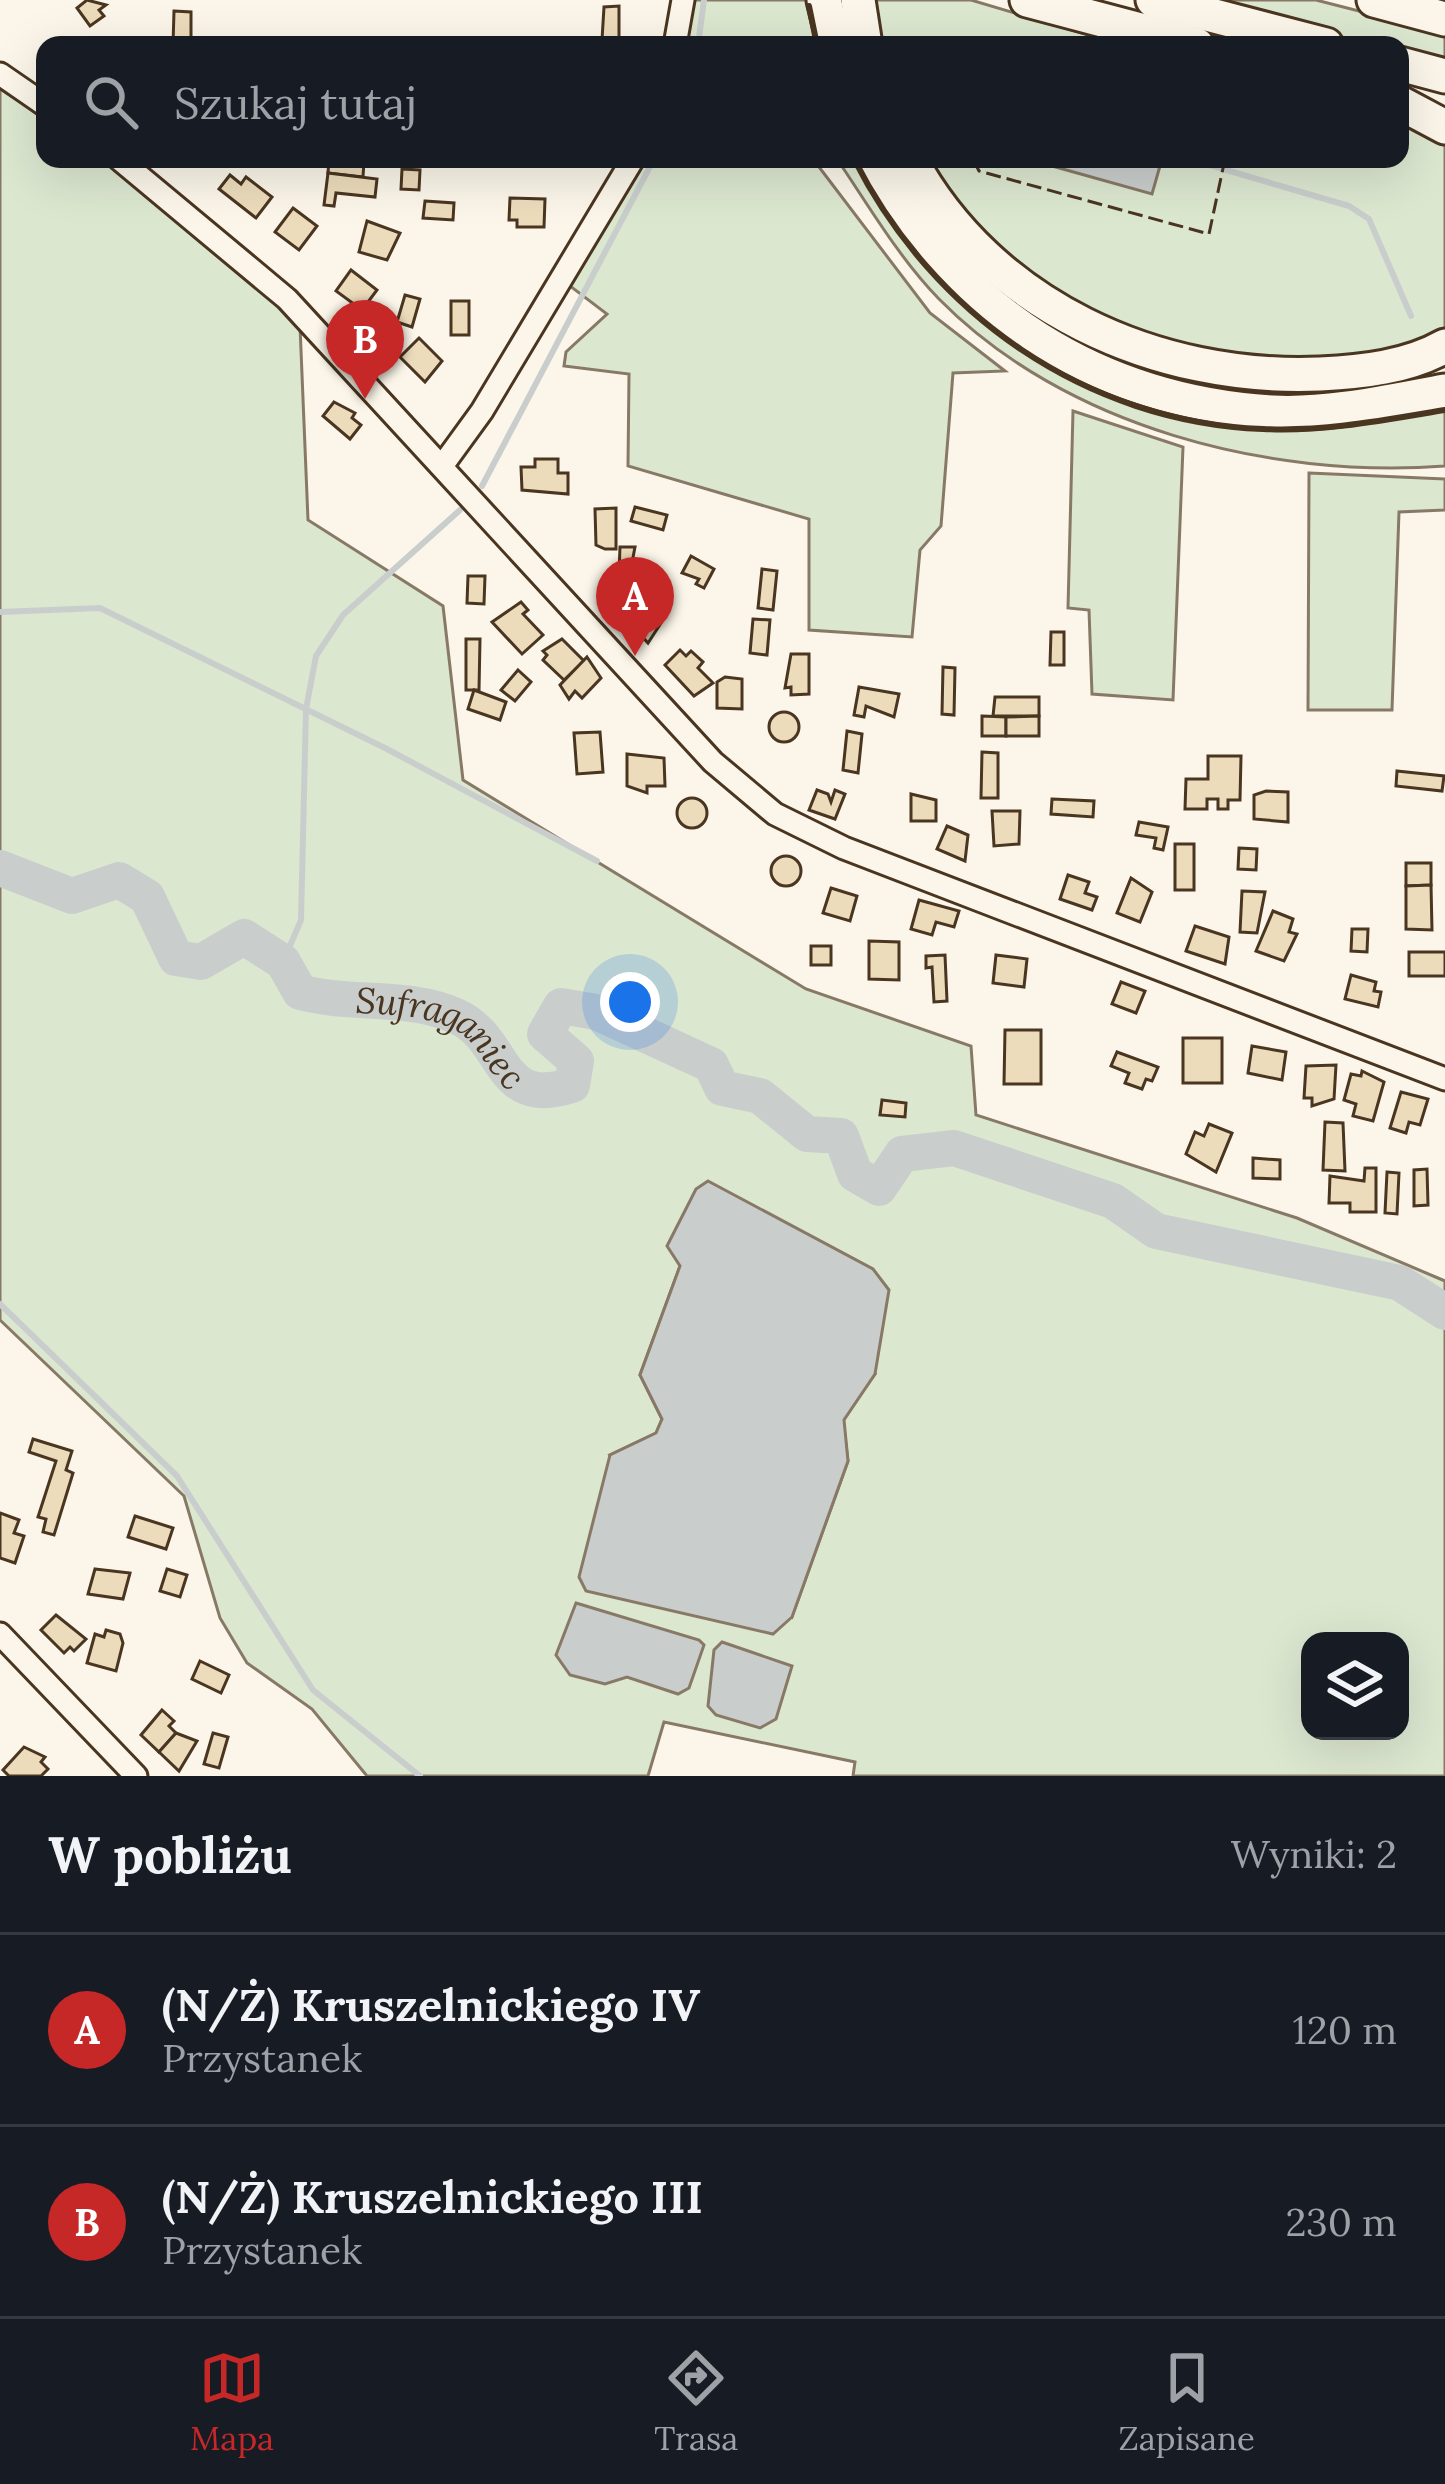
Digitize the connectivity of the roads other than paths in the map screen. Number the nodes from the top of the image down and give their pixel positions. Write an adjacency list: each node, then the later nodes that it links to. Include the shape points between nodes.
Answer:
1 (683, 0): 8 (street)
2 (824, 0): 9 (highway)
3 (858, 0): 10 (highway)
4 (1027, 0): 11 (highway)
5 (1153, 0): 12 (highway)
6 (1374, 0): 7 (highway)
7 (1445, 19)
8 (677, 36)
9 (833, 36)
10 (864, 36)
11 (1163, 36)
12 (1291, 36)
13 (1409, 66): 15 (highway)
14 (0, 74): 16 (street)
15 (1445, 76)
16 (36, 99)
17 (1409, 103): 19 (highway)
18 (1409, 106): 20 (highway)
19 (1445, 110)
20 (1445, 127)
21 (130, 168): 27 (street, via 287,298)
22 (628, 168): 27 (street)
23 (880, 168): 26 (highway, via 956,276 1026,333 1124,385 1276,412)
24 (916, 168): 25 (highway, via 946,214 1027,290 1076,322 1167,359 1228,372 1350,372)
25 (1445, 346)
26 (1445, 391)
27 (442, 466): 28 (street, via 713,762 775,814 844,848)
28 (1445, 1079)
29 (0, 1634): 30 (street)
30 (136, 1776)

